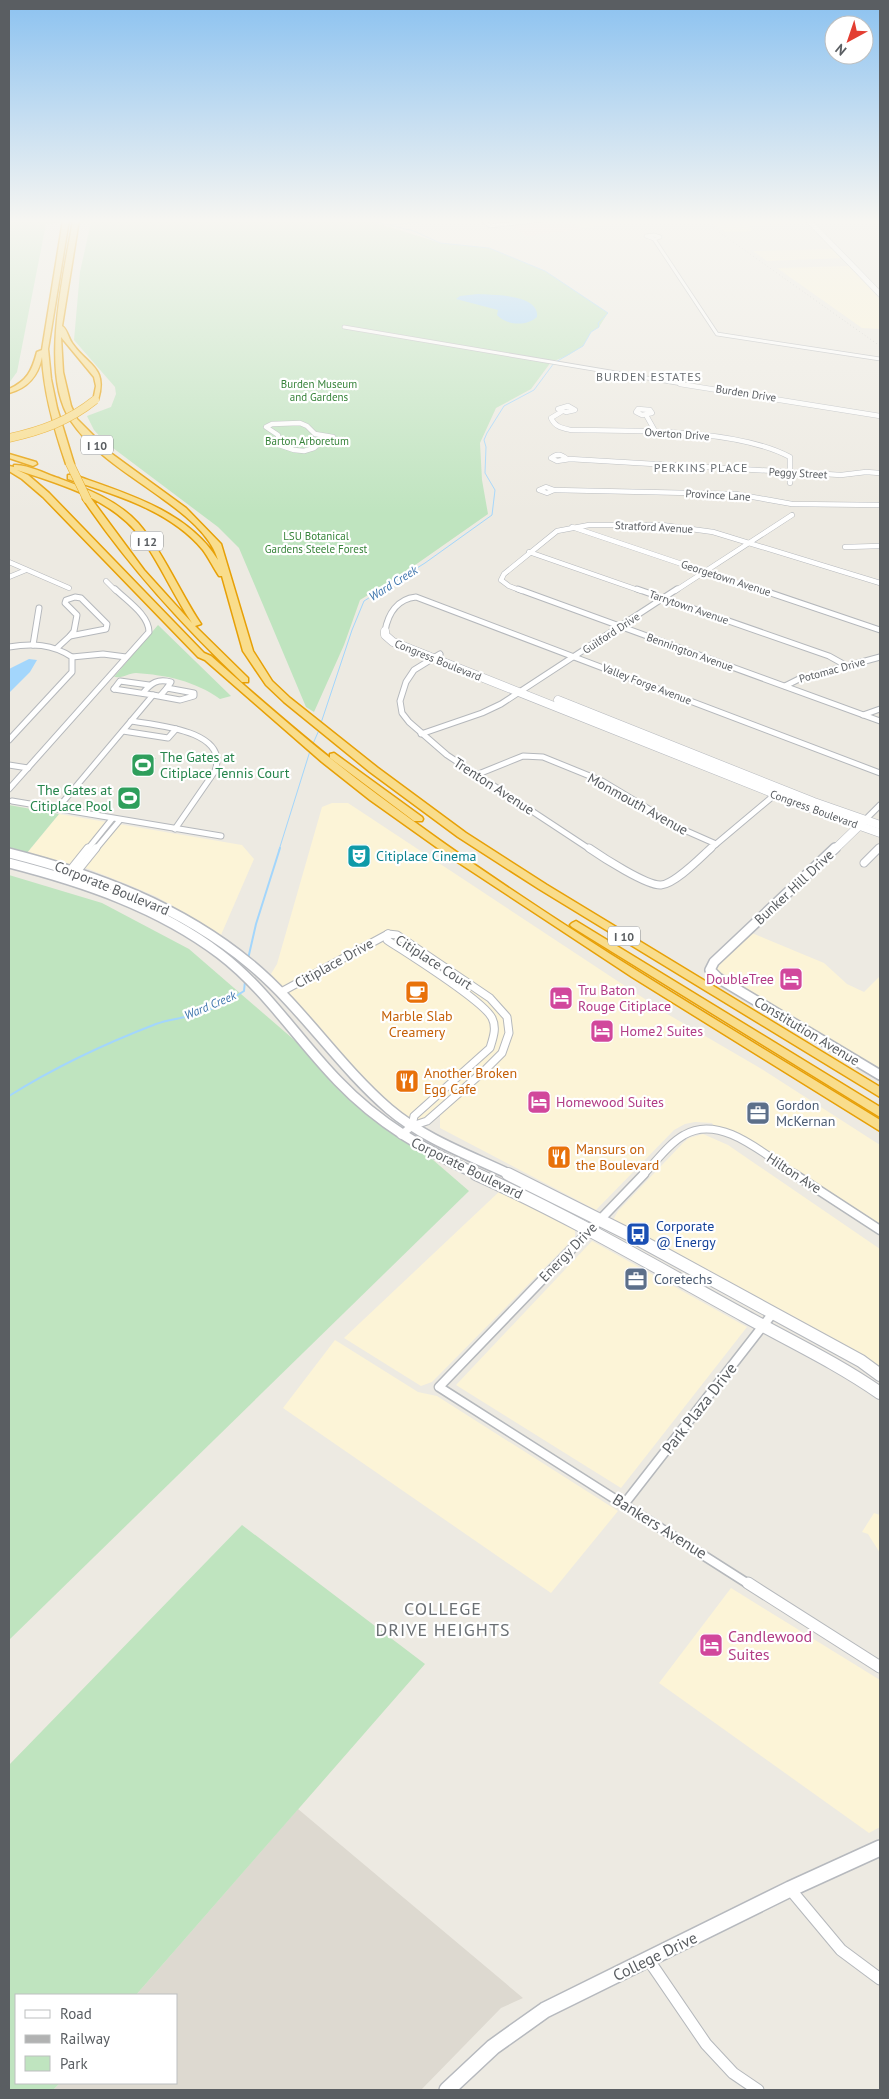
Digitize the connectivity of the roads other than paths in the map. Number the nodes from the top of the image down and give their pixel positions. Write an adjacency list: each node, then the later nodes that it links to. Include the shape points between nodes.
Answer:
1 (49, 318): 6 (highway, I 10)
2 (60, 318): 4 (highway, I 10)
3 (705, 318): 7 (street, via 717,334)
4 (59, 323): 14 (highway, bridge, via 67,342 96,374 100,385 95,400 77,415 60,423); 38 (highway, I 10, via 60,377 74,420 109,456 183,510 202,528 218,546)
5 (344, 327): 11 (street, Burden Drive)
6 (47, 331): 8 (highway, via 34,374); 29 (highway, I 10, bridge, via 46,368 54,414 70,464 87,499)
7 (880, 359)
8 (9, 391)
9 (561, 412): 12 (street, Overton Drive, via 551,418 552,423 560,428)
10 (646, 415): 12 (street)
11 (880, 416)
12 (655, 431): 18 (street, Overton Drive, via 771,447 790,457)
13 (330, 437): 13 (street, via 312,432 300,423 266,427 278,435 279,445 292,450 304,451)
14 (9, 438)
15 (9, 456): 38 (highway, via 127,497 157,511 204,546)
16 (567, 459): 18 (street, Peggy Street)
17 (9, 466): 53 (highway, via 46,495 201,655); 55 (highway, I 12, via 69,485 125,515 146,538 197,624)
18 (790, 473): 19 (street, Peggy Street); 20 (street, Overton Drive)
19 (880, 473)
20 (790, 483)
21 (554, 490): 22 (street, Province Lane, via 736,494 792,504)
22 (880, 505)
23 (792, 515): 25 (street, Guilford Drive)
24 (571, 527): 25 (street, Stratford Avenue, via 686,527); 28 (street, Stratford Avenue, via 550,535); 32 (street, Georgetown Avenue)
25 (749, 542): 32 (street, Guilford Drive); 36 (street, Stratford Avenue)
26 (880, 546): 27 (street)
27 (845, 547)
28 (529, 552): 34 (street, Stratford Avenue, via 502,575); 39 (street, Tarrytown Avenue)
29 (125, 554): 53 (highway, via 128,564); 55 (highway, I 10, via 200,637)
30 (9, 562): 31 (street)
31 (26, 570): 33 (street); 37 (street)
32 (705, 571): 39 (street, Guilford Drive); 42 (street, Georgetown Avenue)
33 (9, 577)
34 (501, 580): 41 (street, Bennington Avenue, via 509,586)
35 (106, 581): 51 (street, via 145,618 149,626 149,632)
36 (880, 583)
37 (69, 588)
38 (232, 591): 107 (highway, I 10, via 248,651 257,667 277,692 374,770 462,835 543,887)
39 (663, 598): 41 (street, Guilford Drive); 54 (street, Tarrytown Avenue, via 830,656)
40 (39, 608): 45 (street)
41 (620, 626): 49 (street, Guilford Drive); 57 (street, Bennington Avenue)
42 (880, 630)
43 (385, 631): 48 (street, Congress Boulevard, via 387,639); 49 (street, Valley Forge Avenue, via 394,608 412,596)
44 (70, 637): 44 (street, via 106,629 107,624 81,598 75,597 65,603 77,615); 47 (street)
45 (32, 645): 46 (street); 47 (street)
46 (9, 647)
47 (57, 648): 50 (street)
48 (436, 656): 59 (street, Congress Boulevard); 68 (street, Trenton Avenue, via 414,670 400,701 402,713)
49 (574, 656): 59 (street, Guilford Drive); 73 (street, Valley Forge Avenue)
50 (72, 657): 51 (street, via 103,654); 69 (street, via 72,672)
51 (126, 657): 72 (street)
52 (880, 657): 54 (street, Potomac Drive)
53 (208, 658): 110 (highway, via 291,731 399,816 488,877)
54 (847, 666): 57 (street, Potomac Drive)
55 (239, 674): 108 (highway, I 10, via 280,712 416,818 513,885)
56 (149, 685): 58 (street, via 156,680 165,680 171,682); 60 (street); 60 (street, via 120,681 114,689)
57 (785, 686): 63 (street, Bennington Avenue)
58 (167, 688): 61 (street); 61 (street, via 194,693 194,696 186,700)
59 (522, 690): 68 (street, Guilford Drive, via 492,709); 70 (street, Congress Boulevard)
60 (143, 693): 61 (street)
61 (156, 695): 64 (street)
62 (880, 709): 63 (street)
63 (863, 715): 65 (street, Bennington Avenue)
64 (131, 721): 66 (street); 67 (street)
65 (880, 721)
66 (176, 729): 67 (street, via 168,738); 85 (street, via 197,734 208,742 218,762 213,776)
67 (123, 731): 80 (street)
68 (421, 734): 74 (street, Trenton Avenue)
69 (9, 740)
70 (688, 756): 76 (street, Congress Boulevard); 77 (street, Congress Boulevard)
71 (9, 765): 72 (street)
72 (28, 768): 75 (street)
73 (880, 772)
74 (476, 775): 88 (street, Monmouth Avenue, via 523,756 543,757 602,781 682,829); 88 (street, Trenton Avenue, via 630,874 648,882 661,885 672,880)
75 (9, 789)
76 (782, 789): 77 (street); 83 (street, Congress Boulevard)
77 (775, 794): 83 (street, Congress Boulevard); 88 (street)
78 (12, 801): 80 (street)
79 (880, 805): 83 (street, Bunker Hill Drive)
80 (57, 809): 81 (street)
81 (112, 819): 82 (street); 93 (street)
82 (120, 820): 85 (street); 93 (street)
83 (862, 822): 84 (street, Congress Boulevard); 86 (street, Congress Boulevard); 97 (street, Bunker Hill Drive, via 714,962)
84 (880, 825)
85 (175, 829): 87 (street)
86 (880, 833)
87 (221, 836)
88 (716, 844)
89 (880, 847): 92 (street)
90 (9, 853): 93 (street, Corporate Boulevard)
91 (9, 863): 94 (street, Corporate Boulevard)
92 (864, 863)
93 (74, 871): 94 (street); 99 (street, Corporate Boulevard, via 168,909 224,942)
94 (65, 879): 112 (street, Corporate Boulevard, via 140,908 223,957 244,975 357,1102)
95 (388, 934): 96 (street, Citiplace Court, via 397,935); 98 (street, Citiplace Court, via 387,940); 99 (street, Citiplace Drive)
96 (441, 966): 98 (street); 100 (street, Citiplace Court)
97 (710, 970): 104 (street, Constitution Avenue, via 718,978)
98 (431, 971): 101 (street, Citiplace Court)
99 (277, 989): 109 (street, Corporate Boulevard, via 366,1089)
100 (494, 1002): 101 (street); 103 (street, Citiplace Court, via 507,1017)
101 (483, 1006): 102 (street, Citiplace Court, via 493,1020)
102 (494, 1039): 103 (street); 105 (street, via 490,1048)
103 (508, 1040): 106 (street, via 502,1053)
104 (880, 1075)
105 (457, 1079): 106 (street); 109 (street, via 414,1116)
106 (468, 1085): 109 (street, via 427,1121)
107 (880, 1093)
108 (880, 1113)
109 (412, 1126): 112 (street); 113 (street, Corporate Boulevard)
110 (880, 1126)
111 (703, 1129): 113 (street, Energy Drive, via 684,1134 677,1140); 115 (street, Hilton Ave, via 724,1130 738,1137)
112 (401, 1135): 114 (street, Corporate Boulevard)
113 (599, 1219): 114 (street, Energy Drive); 116 (street, Corporate Boulevard)
114 (590, 1230): 117 (street, Corporate Boulevard); 121 (street, Energy Drive)
115 (880, 1230)
116 (700, 1274): 117 (street, via 695,1278); 118 (street, Corporate Boulevard)
117 (675, 1276): 119 (street, Corporate Boulevard)
118 (773, 1313): 119 (street, Park Plaza Drive); 120 (street, Corporate Boulevard)
119 (763, 1325): 122 (street, Corporate Boulevard); 123 (street, Park Plaza Drive)
120 (880, 1374)
121 (439, 1387): 123 (street, Bankers Avenue)
122 (879, 1392)
123 (625, 1503): 124 (street, Bankers Avenue)
124 (880, 1667)
125 (880, 1848): 126 (street, College Drive)
126 (790, 1890): 127 (street, College Drive); 128 (street, via 840,1950)
127 (648, 1959): 129 (street, College Drive, via 545,2010 513,2030); 130 (street, via 706,2044)
128 (880, 1979)
129 (447, 2090)
130 (758, 2090)

